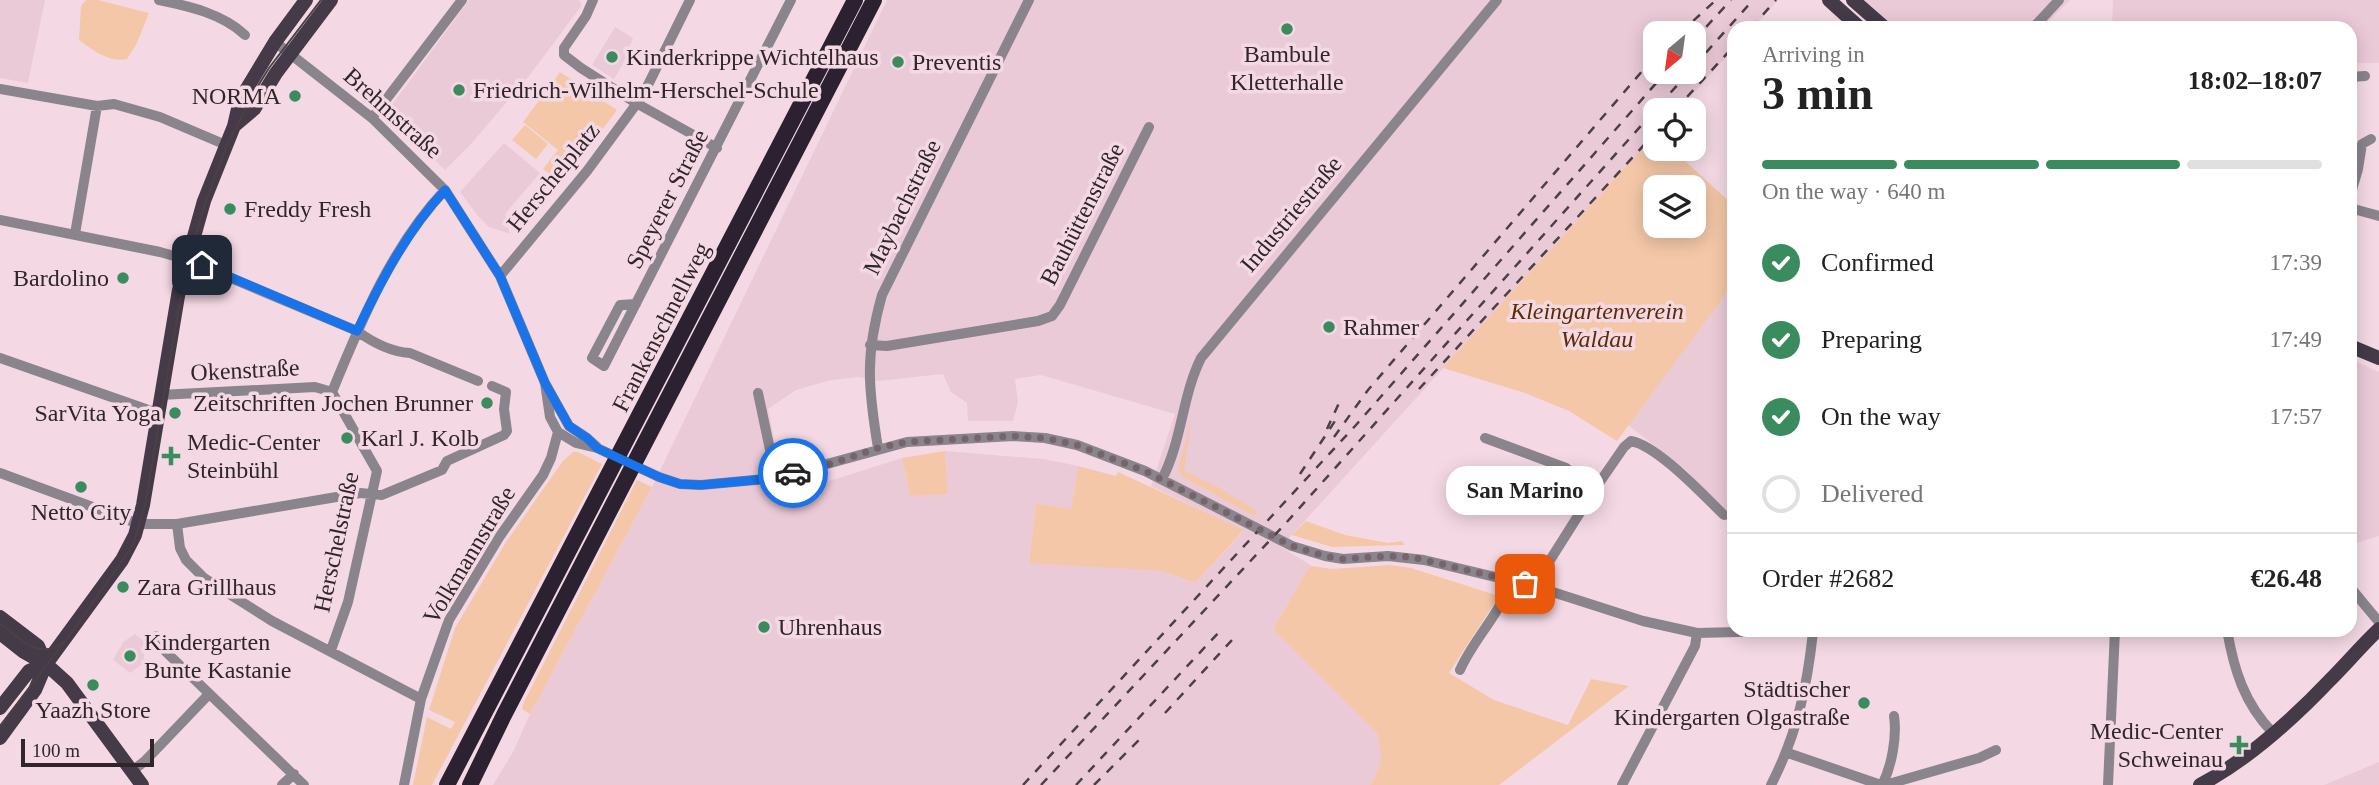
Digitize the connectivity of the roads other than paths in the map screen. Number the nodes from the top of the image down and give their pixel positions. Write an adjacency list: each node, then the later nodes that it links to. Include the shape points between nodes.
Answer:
1 (159, 0): 18 (street, via 226,21)
2 (306, 0): 19 (main road)
3 (331, 0): 20 (main road)
4 (462, 0): 26 (street)
5 (593, 0): 24 (street, via 564,55)
6 (690, 0): 24 (street, Herschelplatz)
7 (791, 0): 31 (street, Speyerer Straße)
8 (856, 0): 98 (highway, Frankenschnellweg)
9 (874, 0): 99 (highway, Frankenschnellweg)
10 (1029, 0): 42 (street, Maybachstraße, via 894,267)
11 (1497, 0): 62 (street, Industriestraße, via 1201,358 1191,377)
12 (1829, 0): 15 (main road)
13 (1853, 0): 16 (main road)
14 (2059, 0): 17 (street)
15 (1852, 21)
16 (1877, 21)
17 (2040, 21)
18 (245, 35)
19 (275, 42): 20 (street, Brehmstraße); 27 (main road, via 240,100)
20 (291, 53): 26 (street, Brehmstraße); 27 (main road, via 254,108)
21 (2365, 76): 22 (street)
22 (2357, 77)
23 (0, 89): 25 (street)
24 (636, 103): 31 (street); 39 (street, Herschelplatz, via 587,171)
25 (97, 106): 30 (street, via 114,104 160,117); 37 (street)
26 (372, 118): 33 (street, Brehmstraße)
27 (234, 126): 30 (main road)
28 (1149, 127): 42 (street, Bauhüttenstraße, via 1060,305 1049,318 887,346)
29 (2371, 139): 32 (street, via 2362,144)
30 (226, 145): 38 (main road)
31 (717, 148): 40 (street, Speyerer Straße)
32 (2357, 166)
33 (445, 190): 39 (street, Brehmstraße); 41 (street, via 423,213)
34 (2357, 210): 35 (street)
35 (2379, 216)
36 (0, 220): 37 (street)
37 (75, 234): 38 (street)
38 (186, 259): 41 (street); 53 (main road)
39 (500, 276): 49 (street, Brehmstraße)
40 (636, 304): 40 (street, Speyerer Straße, via 623,329 604,366 592,358 620,305)
41 (357, 331): 48 (street); 51 (street)
42 (870, 345): 59 (street, Maybachstraße, via 870,400)
43 (2357, 349): 46 (main road)
44 (0, 358): 54 (street)
45 (2357, 358): 47 (main road)
46 (2379, 358)
47 (2379, 368)
48 (478, 380)
49 (545, 383): 55 (street); 56 (street, via 550,417)
50 (492, 386): 64 (street, via 506,392 507,431 447,461 442,470 382,495)
51 (332, 392): 53 (street, Okenstraße, via 316,387); 64 (street, Herschelstraße, via 377,471)
52 (758, 393): 61 (street)
53 (160, 395): 54 (main road)
54 (157, 413): 66 (main road)
55 (569, 426): 56 (street); 58 (street)
56 (558, 432): 58 (street); 85 (street, Volkmannstraße, via 543,475 449,620)
57 (1485, 438): 63 (street, via 1566,468)
58 (597, 448): 61 (street, via 680,484)
59 (878, 448): 61 (street); 62 (street, via 973,437 1045,438 1077,445)
60 (0, 473): 66 (street)
61 (776, 478)
62 (1162, 479): 68 (street, via 1292,546 1325,556 1412,557)
63 (1595, 489): 65 (street, via 1631,441 1675,468); 69 (street)
64 (372, 494): 67 (street); 81 (street, Herschelstraße, via 348,602)
65 (1724, 514)
66 (139, 524): 67 (street); 82 (main road, via 122,560)
67 (177, 524): 81 (street, via 186,561 204,578 253,610)
68 (1510, 581): 69 (street); 83 (street, via 1505,598)
69 (1537, 587): 76 (street)
70 (2357, 595): 72 (street)
71 (0, 617): 82 (main road, via 38,646)
72 (2379, 622)
73 (2379, 629): 88 (main road)
74 (0, 633): 82 (main road)
75 (1727, 633): 76 (street)
76 (1697, 634): 100 (street, via 1695,646)
77 (156, 636): 84 (street, via 165,652)
78 (1816, 637): 91 (street)
79 (2115, 637): 103 (street)
80 (2228, 637): 88 (street, via 2243,692)
81 (331, 650): 85 (street)
82 (46, 664): 86 (main road, via 29,671); 89 (main road, via 35,690); 92 (main road, via 67,683)
83 (1461, 670)
84 (209, 694): 92 (street); 93 (street)
85 (421, 699): 97 (street, Volkmannstraße)
86 (0, 708)
87 (1894, 716): 102 (street, via 1896,727)
88 (2273, 733): 104 (main road)
89 (0, 738)
90 (1996, 750): 102 (street)
91 (1788, 753): 101 (street); 102 (street)
92 (132, 771): 94 (main road)
93 (294, 774): 95 (street); 96 (street)
94 (142, 785)
95 (282, 785)
96 (304, 785)
97 (404, 785)
98 (447, 785)
99 (470, 785)
100 (1622, 785)
101 (1771, 785)
102 (1883, 785)
103 (2108, 785)
104 (2200, 785)

